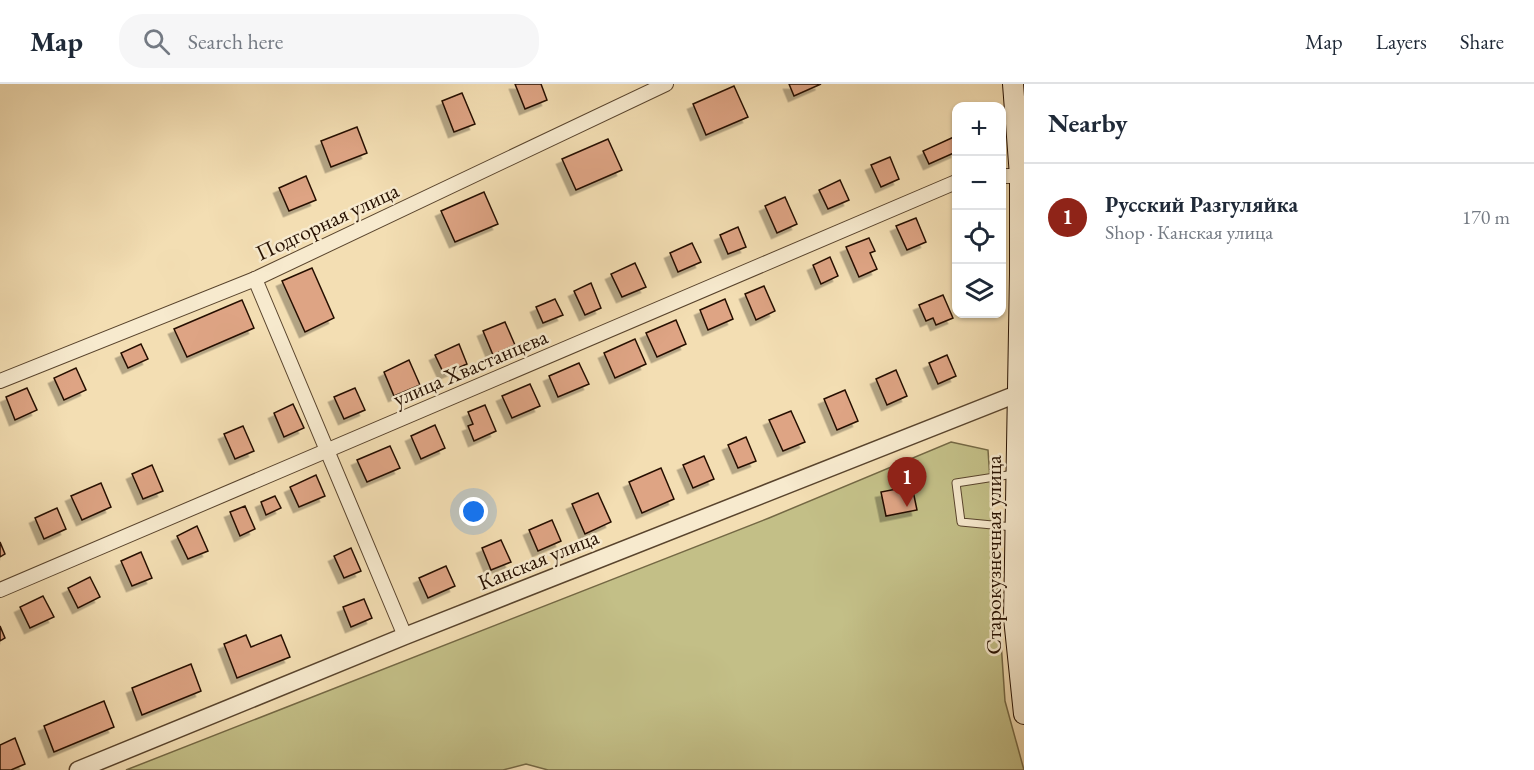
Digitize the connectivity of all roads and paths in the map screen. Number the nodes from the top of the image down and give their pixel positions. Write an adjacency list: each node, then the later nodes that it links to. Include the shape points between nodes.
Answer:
1 (666, 84): 6 (street, Подгорная улица)
2 (1013, 84): 3 (main road, Старокузнечная улица)
3 (1011, 176): 5 (main road, Старокузнечная улица)
4 (952, 184): 9 (street, улица Хвастанцева)
5 (1022, 274): 8 (main road, Старокузнечная улица)
6 (255, 279): 7 (street, Подгорная улица); 9 (street)
7 (0, 381)
8 (1017, 394): 10 (main road, Старокузнечная улица); 13 (street, Канская улица)
9 (328, 450): 12 (street, улица Хвастанцева); 13 (street)
10 (1017, 474): 11 (main road, Старокузнечная улица); 11 (lane, via 956,483 961,522)
11 (1016, 527): 14 (main road, Старокузнечная улица, via 1014,618)
12 (0, 590)
13 (405, 636): 15 (street, Канская улица)
14 (1024, 714)
15 (78, 770)

